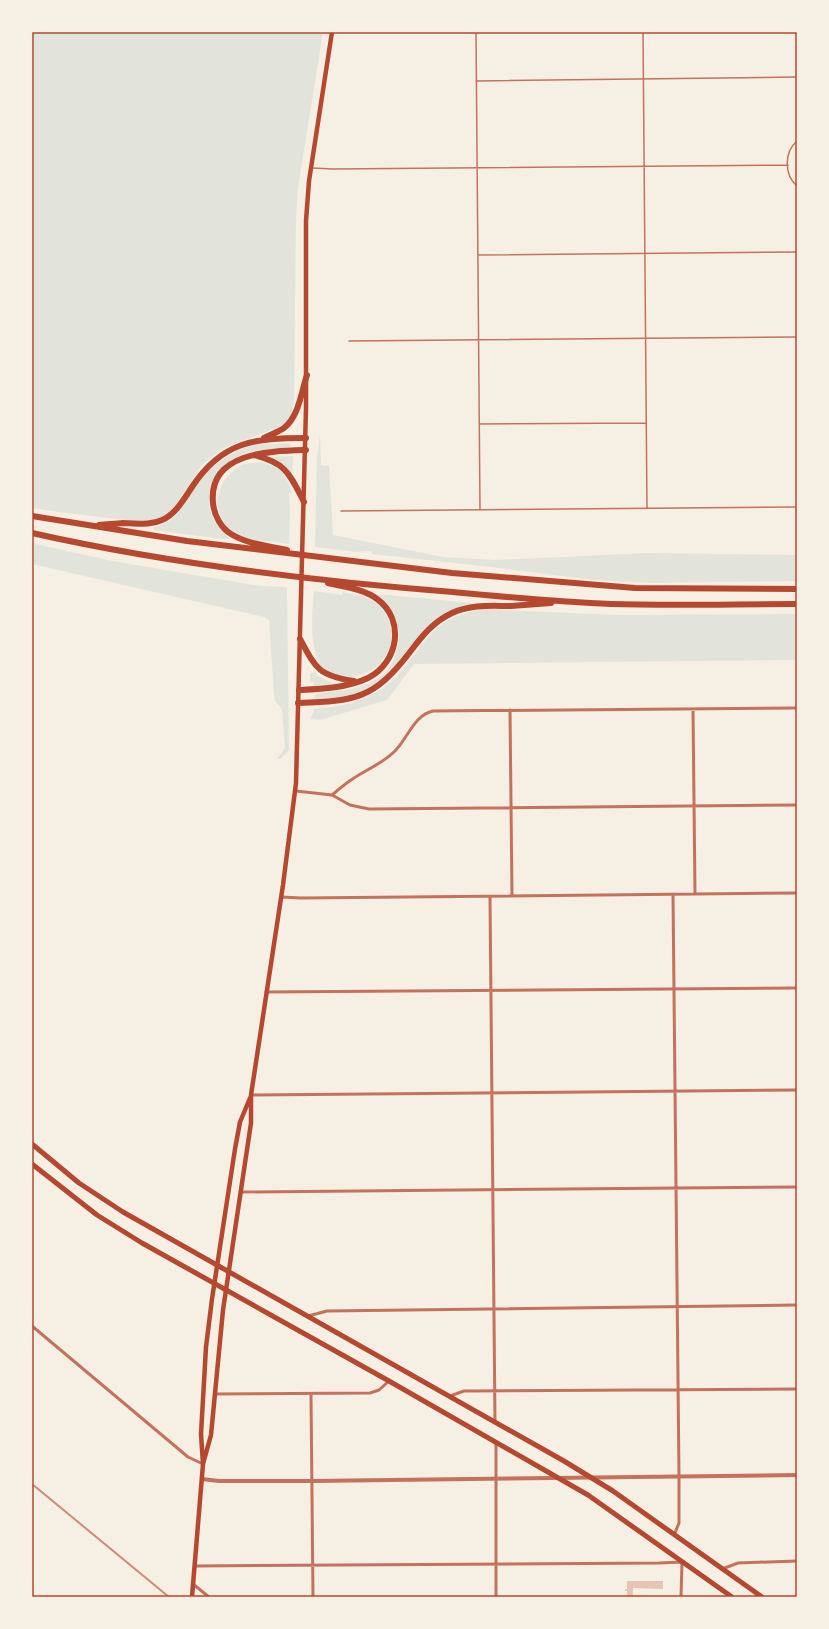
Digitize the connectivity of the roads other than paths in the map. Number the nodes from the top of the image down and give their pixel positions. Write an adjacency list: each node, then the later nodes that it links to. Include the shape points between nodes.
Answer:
1 (332, 32): 10 (main road)
2 (476, 32): 6 (lane)
3 (643, 32): 5 (lane)
4 (797, 77): 5 (lane)
5 (643, 79): 6 (lane); 9 (lane)
6 (476, 80): 11 (lane)
7 (797, 141): 8 (lane, via 788,153)
8 (788, 165): 9 (lane); 12 (lane, via 788,175)
9 (644, 166): 11 (lane); 14 (lane)
10 (311, 168): 11 (lane); 20 (main road, via 306,221)
11 (477, 168): 15 (lane)
12 (797, 186)
13 (797, 252): 14 (lane)
14 (645, 253): 15 (lane); 17 (lane)
15 (478, 255): 18 (lane)
16 (797, 337): 17 (lane)
17 (646, 338): 18 (lane); 21 (lane)
18 (479, 340): 19 (lane); 22 (lane)
19 (349, 341)
20 (306, 376): 23 (main road); 24 (highway, via 290,421)
21 (646, 423): 22 (lane); 29 (lane)
22 (480, 424): 30 (lane)
23 (306, 438): 24 (highway); 25 (main road)
24 (262, 440): 33 (highway, via 241,445 216,460 200,476 174,511 163,520 141,525 125,523)
25 (306, 450): 26 (highway); 27 (main road)
26 (252, 455): 27 (highway, via 283,467 292,478); 35 (highway, via 228,466 216,482 212,502 219,522 228,532 242,539)
27 (304, 502): 40 (main road)
28 (797, 507): 29 (lane)
29 (647, 508): 30 (lane)
30 (480, 509): 31 (lane)
31 (341, 511)
32 (32, 516): 33 (highway)
33 (85, 526): 35 (highway)
34 (32, 533): 36 (highway, via 99,548)
35 (321, 558): 37 (highway, via 452,573 615,587)
36 (305, 578): 38 (highway); 41 (highway, via 365,592 381,602 390,614 395,627 394,646 390,655 377,672)
37 (797, 589)
38 (572, 602): 39 (highway, via 666,605); 43 (highway, via 485,605 458,611 431,626 392,675 373,690 343,701)
39 (797, 604)
40 (300, 639): 41 (highway, via 313,664 323,673); 42 (main road)
41 (358, 682): 42 (highway)
42 (299, 690): 43 (main road)
43 (298, 703): 47 (main road)
44 (797, 708): 45 (street)
45 (693, 709): 46 (street); 50 (street)
46 (510, 710): 48 (street, via 426,713 392,755 354,777); 51 (street)
47 (296, 791): 48 (street); 56 (main road)
48 (332, 795): 51 (street, via 350,805 365,809)
49 (797, 805): 50 (street)
50 (694, 806): 51 (street); 54 (street)
51 (511, 807): 55 (street)
52 (797, 893): 54 (street)
53 (673, 894): 54 (street); 55 (street); 59 (street)
54 (695, 894)
55 (512, 896): 57 (street)
56 (281, 897): 57 (street); 61 (main road)
57 (490, 897): 60 (street)
58 (797, 988): 59 (street)
59 (674, 989): 60 (street); 63 (street)
60 (491, 991): 61 (street); 64 (street)
61 (266, 992): 65 (main road)
62 (797, 1090): 63 (street)
63 (675, 1092): 64 (street); 69 (street)
64 (492, 1094): 65 (street); 70 (street)
65 (251, 1095): 71 (main road, via 251,1123); 72 (main road, via 239,1128)
66 (32, 1144): 72 (main road, via 100,1198)
67 (32, 1164): 74 (main road, via 64,1191 112,1225)
68 (797, 1187): 69 (street)
69 (676, 1189): 70 (street); 77 (street)
70 (493, 1190): 71 (street); 78 (street)
71 (241, 1192): 73 (main road)
72 (217, 1265): 73 (main road); 74 (main road)
73 (229, 1272): 75 (main road); 79 (main road)
74 (214, 1284): 75 (main road); 90 (main road, via 203,1382)
75 (226, 1291): 81 (main road); 85 (main road)
76 (797, 1305): 77 (street)
77 (677, 1307): 78 (street); 83 (street)
78 (494, 1308): 79 (street, via 327,1311); 84 (street)
79 (308, 1316): 87 (main road)
80 (32, 1326): 90 (street, via 188,1458)
81 (389, 1382): 86 (street, via 373,1392); 89 (main road)
82 (797, 1389): 83 (street)
83 (678, 1390): 84 (street); 92 (street)
84 (495, 1392): 87 (street, via 464,1391); 88 (street)
85 (214, 1394): 86 (street); 90 (main road, via 211,1435)
86 (311, 1394): 97 (street)
87 (450, 1396): 88 (main road)
88 (495, 1422): 94 (main road)
89 (496, 1442): 93 (main road); 95 (street)
90 (203, 1464): 96 (main road)
91 (797, 1475): 92 (street)
92 (679, 1476): 94 (street); 98 (street, via 679,1523)
93 (557, 1477): 94 (street); 95 (street); 100 (main road, via 604,1506)
94 (590, 1477): 98 (main road)
95 (495, 1478): 97 (street); 101 (street)
96 (202, 1479): 97 (street); 102 (main road)
97 (312, 1481): 103 (street)
98 (674, 1535): 104 (main road)
99 (797, 1561): 104 (street, via 738,1563)
100 (682, 1562): 101 (street); 110 (street); 111 (main road)
101 (496, 1564): 103 (street); 109 (street)
102 (195, 1566): 103 (street); 105 (main road)
103 (313, 1566): 108 (street)
104 (722, 1569): 112 (main road)
105 (193, 1584): 106 (main road); 107 (street)
106 (192, 1597)
107 (209, 1597)
108 (313, 1597)
109 (496, 1597)
110 (681, 1597)
111 (732, 1597)
112 (762, 1597)

